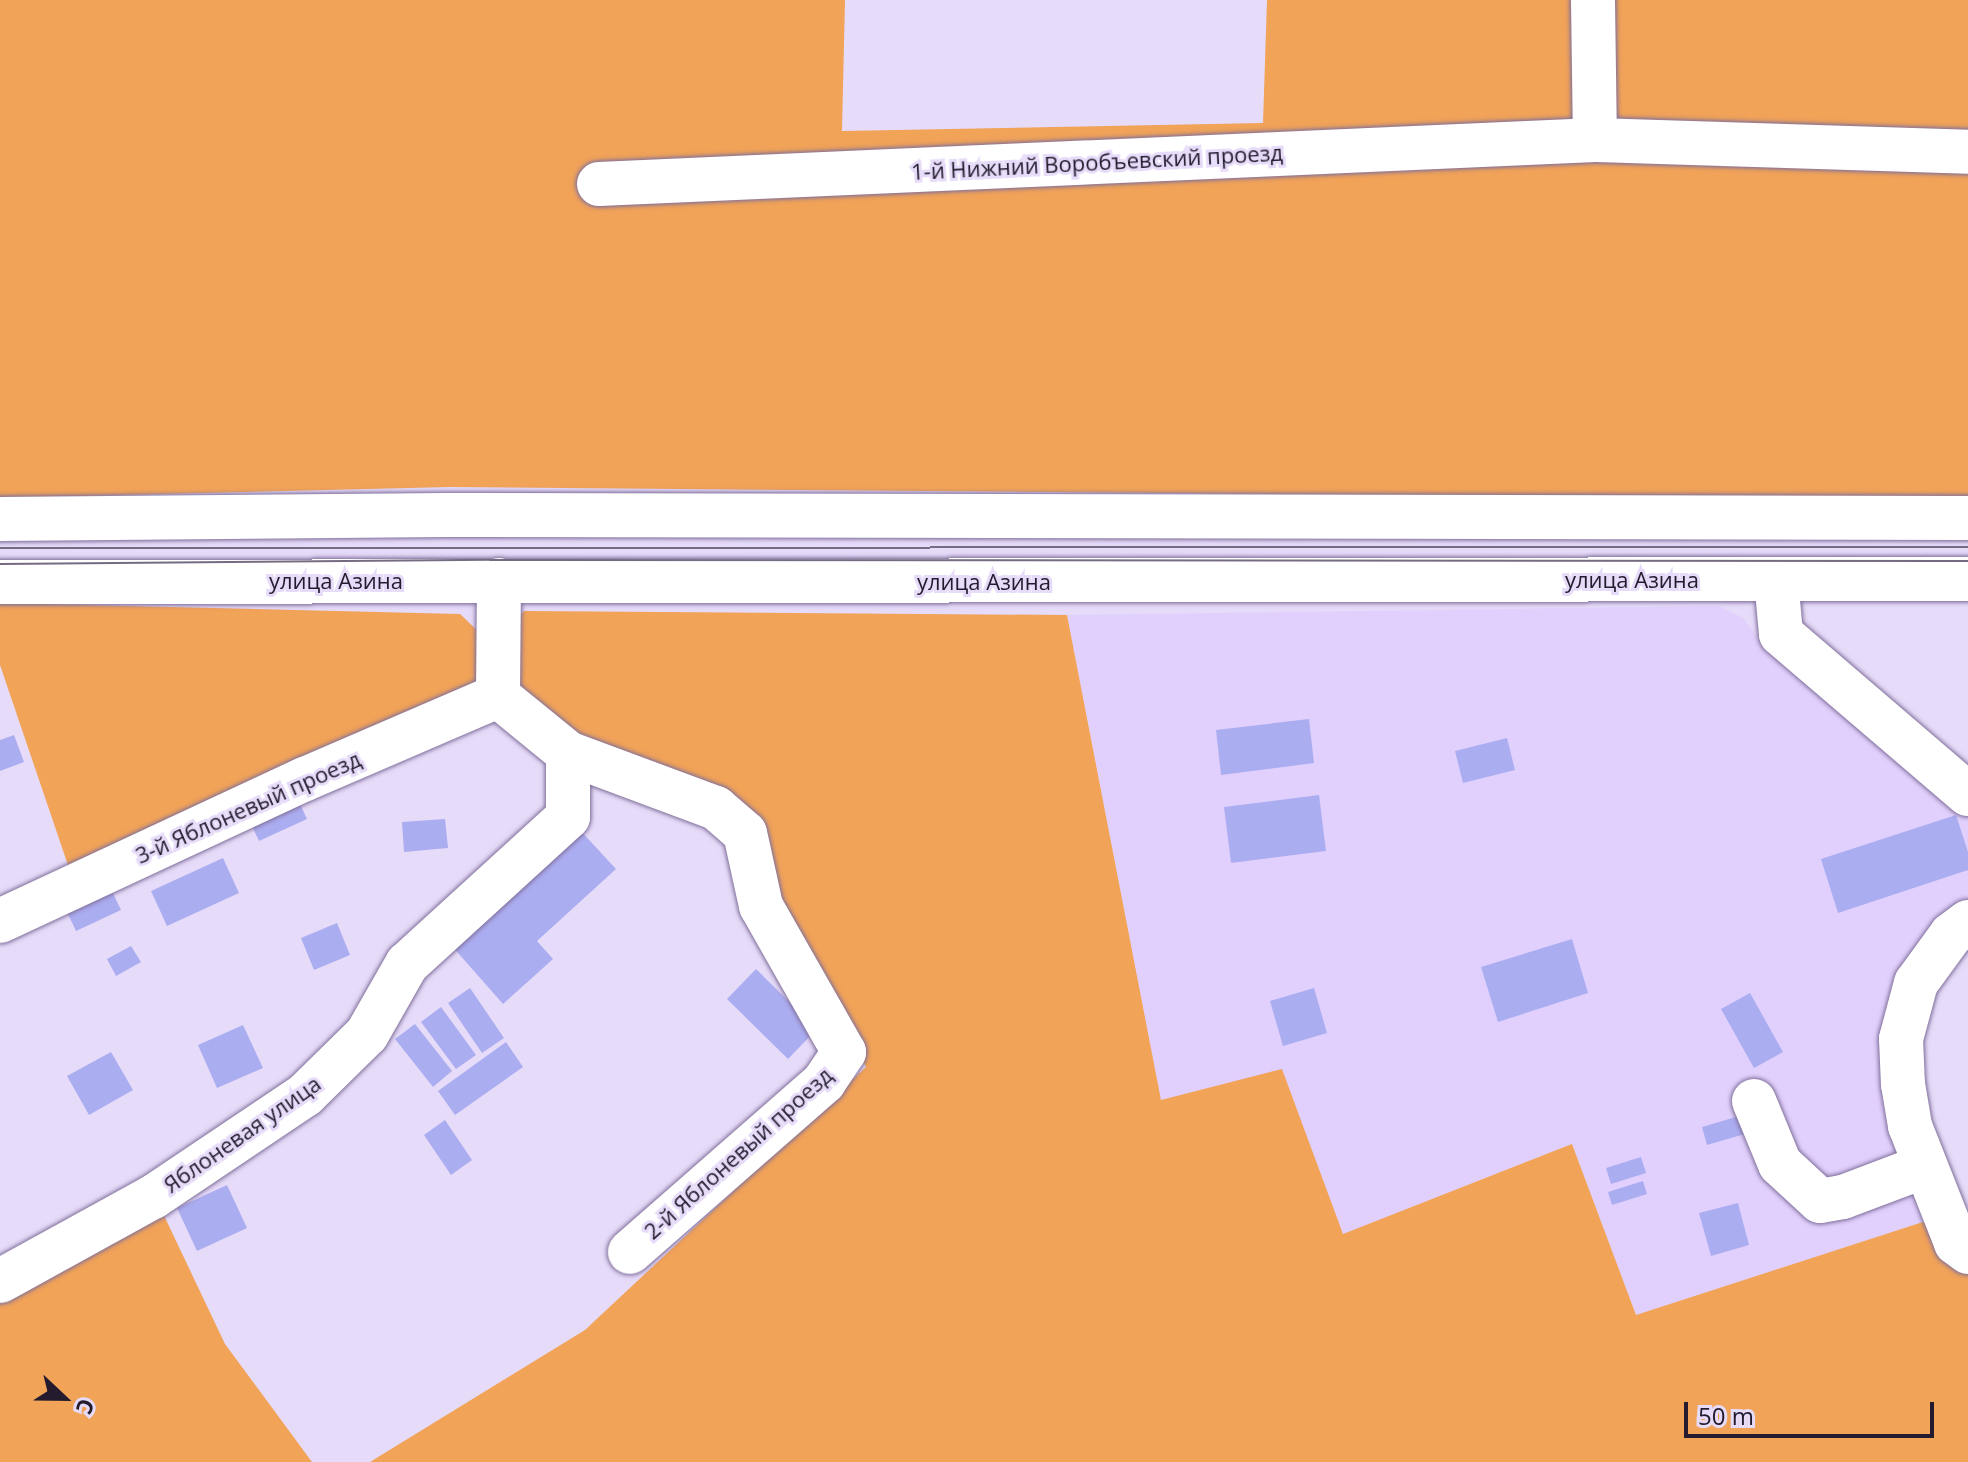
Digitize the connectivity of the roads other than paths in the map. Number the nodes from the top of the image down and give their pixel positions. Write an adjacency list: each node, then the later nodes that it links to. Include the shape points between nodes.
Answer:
1 (1593, 0): 2 (street)
2 (1595, 140): 3 (street, 1-й Нижний Воробъевский проезд); 4 (street, 1-й Нижний Воробъевский проезд)
3 (1968, 152)
4 (599, 184)
5 (1968, 518): 6 (street)
6 (0, 519)
7 (1776, 579): 8 (street, улица Азина); 9 (street, улица Азина); 13 (street, via 1781,634)
8 (1968, 579)
9 (499, 580): 10 (street, улица Азина); 11 (street)
10 (0, 582)
11 (498, 696): 12 (street); 14 (street, 3-й Яблоневый проезд)
12 (568, 753): 19 (street, 2-й Яблоневый проезд, via 716,808 745,833 761,906 844,1052 824,1082); 20 (street, Яблоневая улица, via 568,817 407,964 367,1034 305,1095 153,1197)
13 (1968, 794)
14 (0, 921)
15 (1968, 922): 17 (street, via 1951,935 1916,983 1901,1039 1910,1126)
16 (1754, 1101): 17 (street, via 1780,1164 1820,1201)
17 (1925, 1166): 18 (street)
18 (1962, 1248)
19 (630, 1252)
20 (0, 1281)

